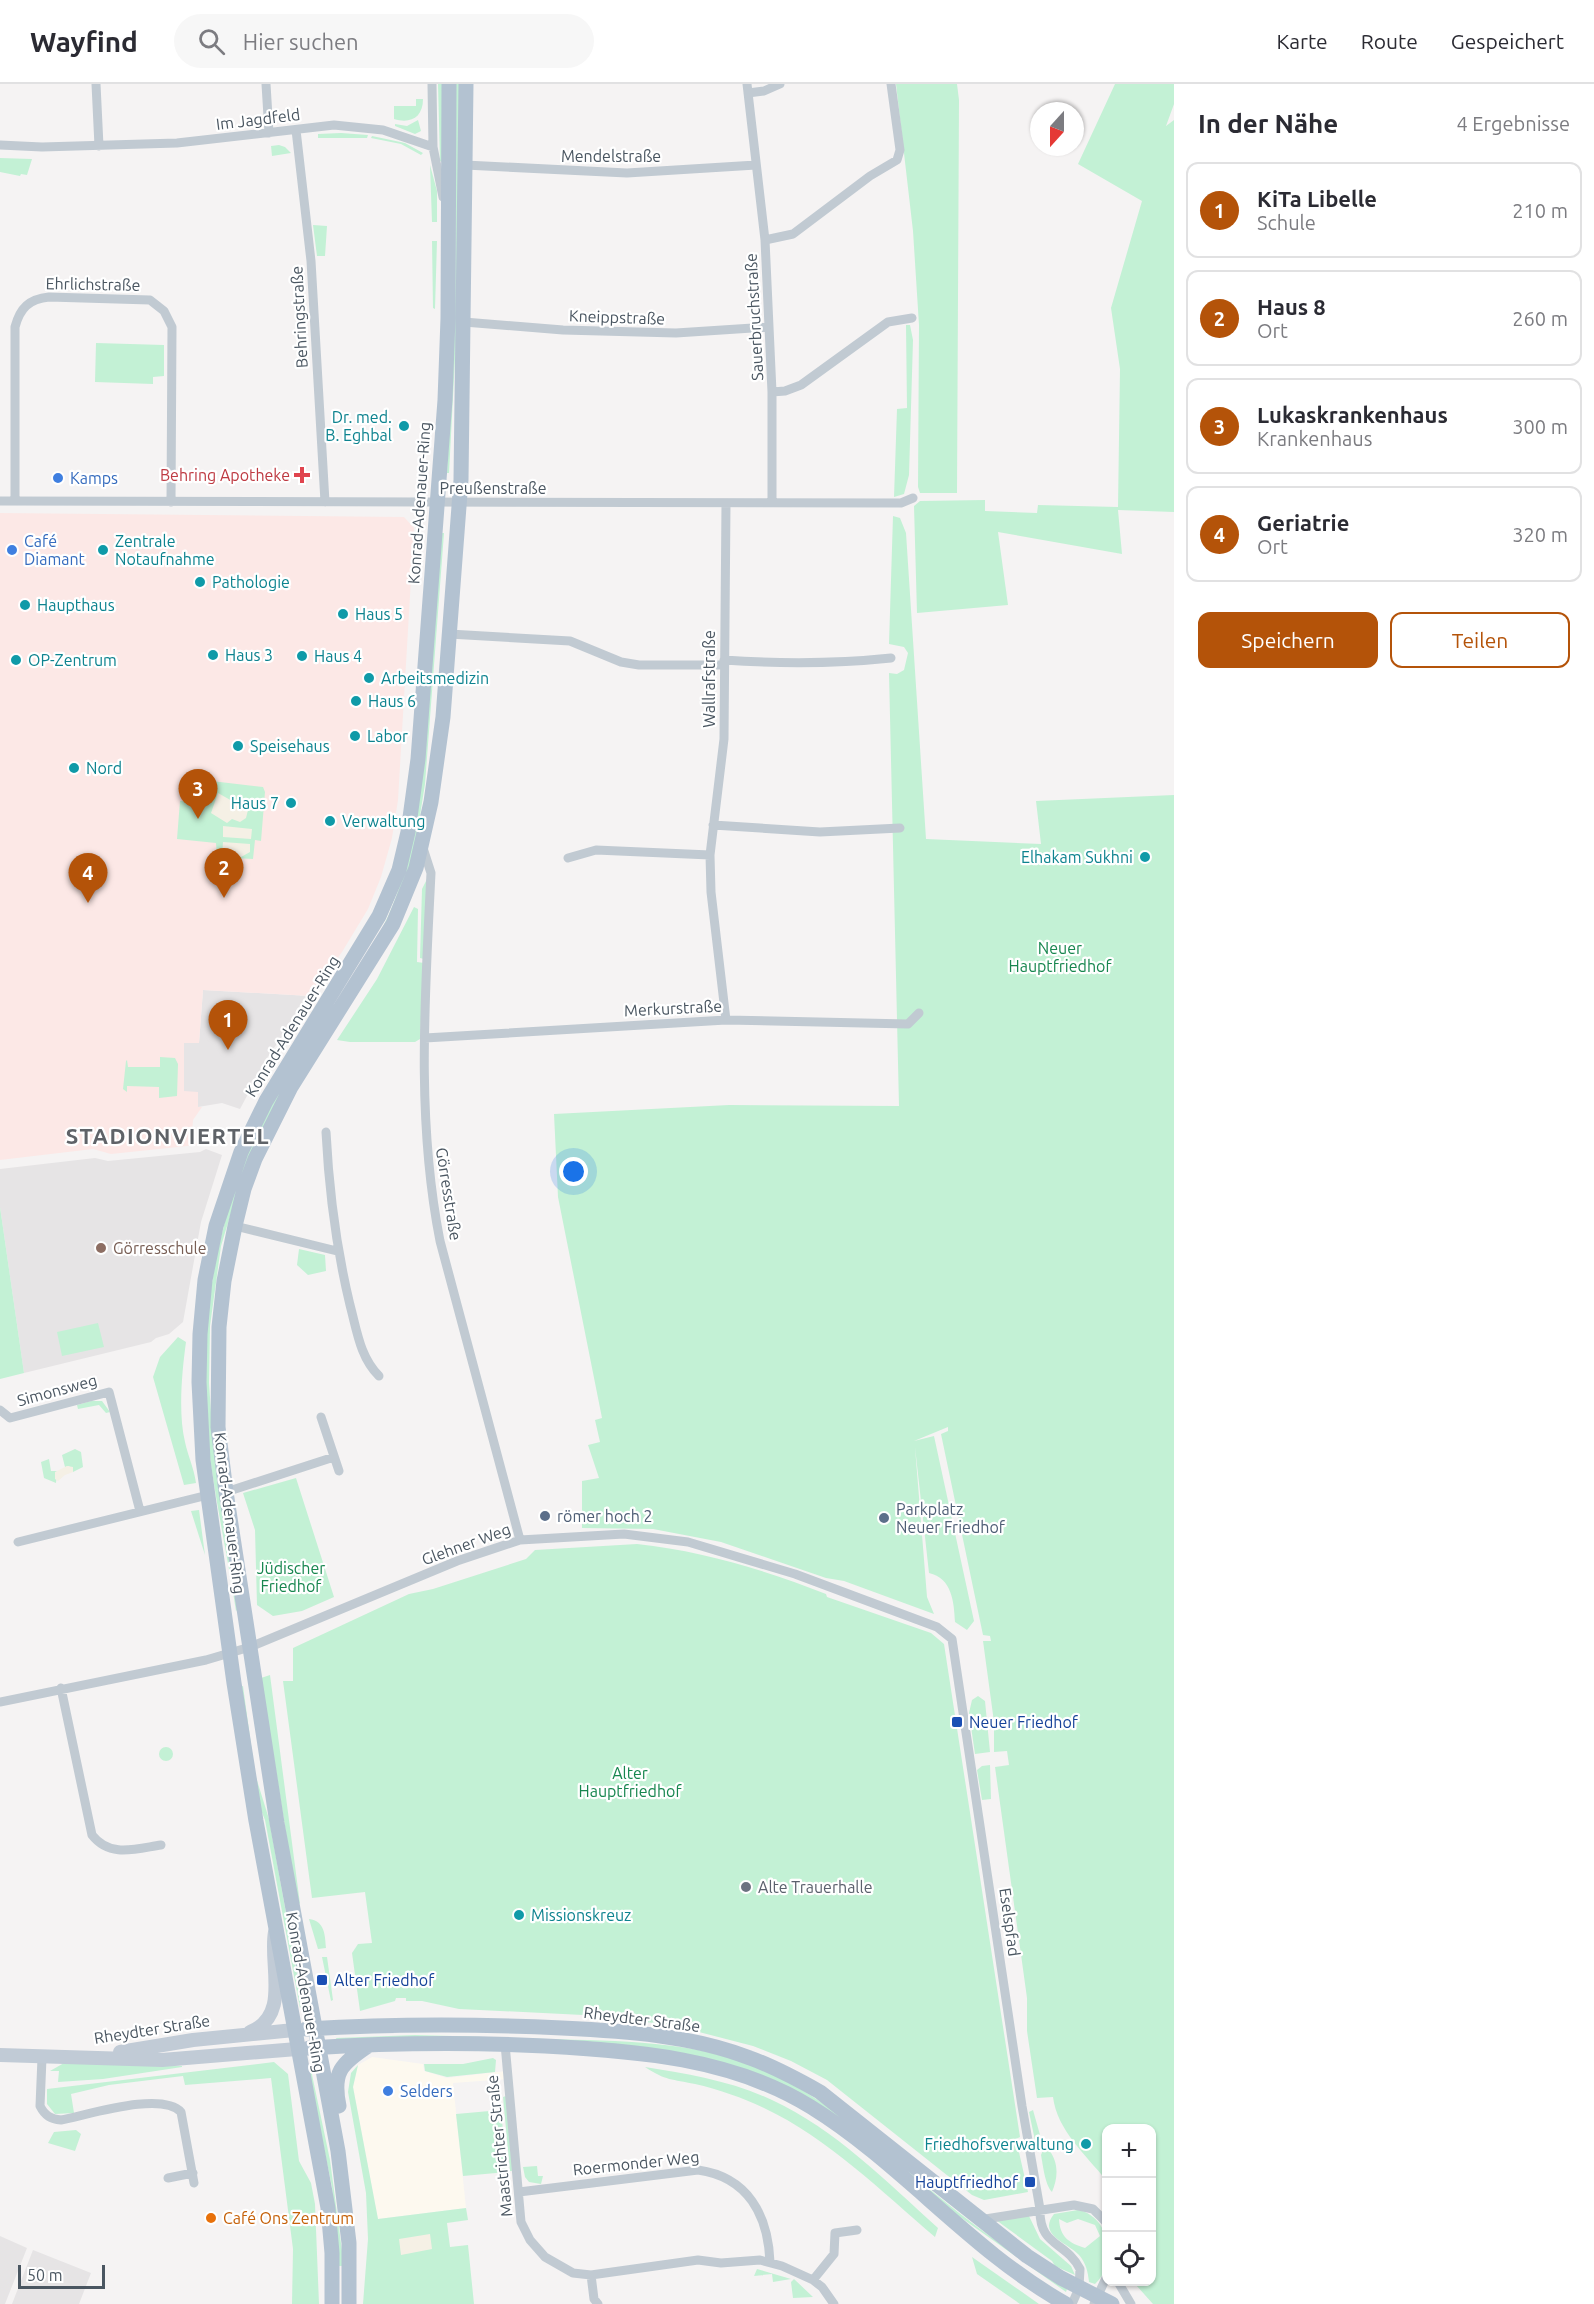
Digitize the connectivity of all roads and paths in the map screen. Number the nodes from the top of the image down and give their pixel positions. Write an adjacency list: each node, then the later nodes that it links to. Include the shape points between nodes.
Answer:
1 (96, 84): 12 (street)
2 (266, 84): 10 (street)
3 (432, 84): 13 (street)
4 (449, 84): 16 (main road, Konrad-Adenauer-Ring)
5 (466, 84): 14 (main road, Konrad-Adenauer-Ring)
6 (780, 84): 8 (street, Sauerbruchstraße, via 764,91)
7 (891, 84): 17 (street, Sauerbruchstraße, via 899,156 793,234)
8 (748, 88): 15 (street, Sauerbruchstraße)
9 (296, 130): 10 (street, Im Jagdfeld); 13 (street, Im Jagdfeld, via 360,126); 26 (street, Behringstraße, via 311,261)
10 (269, 133): 12 (street, Im Jagdfeld)
11 (0, 145): 12 (street, Im Jagdfeld)
12 (99, 146)
13 (433, 147): 16 (street)
14 (465, 165): 15 (street, Mendelstraße, via 627,173); 19 (main road, Konrad-Adenauer-Ring)
15 (756, 165): 17 (street, Sauerbruchstraße)
16 (449, 228): 29 (main road, Konrad-Adenauer-Ring, via 448,330)
17 (765, 240): 20 (street, Sauerbruchstraße)
18 (912, 318): 21 (street, Sauerbruchstraße, via 888,322 793,390)
19 (464, 322): 20 (street, Kneippstraße, via 676,333); 30 (main road, Konrad-Adenauer-Ring)
20 (769, 327): 21 (street, Sauerbruchstraße)
21 (772, 392): 28 (street, Sauerbruchstraße)
22 (912, 498): 28 (street, Preußenstraße, via 901,503)
23 (0, 501): 24 (street, Preußenstraße)
24 (15, 501): 25 (street, Preußenstraße); 25 (street, Ehrlichstraße, via 15,327 27,304 49,297 150,300 168,316 172,327)
25 (171, 502): 26 (street, Preußenstraße)
26 (325, 502): 29 (street, Preußenstraße)
27 (726, 502): 28 (street, Preußenstraße); 30 (street, Preußenstraße); 33 (street, Wallrafstraße)
28 (772, 502)
29 (438, 503): 30 (street, Preußenstraße); 51 (main road, Konrad-Adenauer-Ring, via 418,759 399,870 355,959 254,1124 216,1226 205,1280 200,1344 201,1429)
30 (459, 503): 31 (main road, Konrad-Adenauer-Ring)
31 (449, 634): 33 (street, via 570,641 621,662 639,665); 36 (main road, Konrad-Adenauer-Ring, via 437,763)
32 (891, 658): 33 (street, via 811,664)
33 (724, 663): 34 (street, Wallrafstraße, via 724,739)
34 (713, 825): 35 (street, via 820,831); 37 (street, Wallrafstraße)
35 (900, 828)
36 (421, 845): 41 (street, Görresstraße, via 431,873); 43 (main road, Konrad-Adenauer-Ring, via 409,889 393,924 266,1134 244,1189)
37 (710, 855): 38 (street, via 596,849); 40 (street, Wallrafstraße)
38 (568, 858)
39 (919, 1013): 40 (street, Merkurstraße, via 908,1024)
40 (726, 1020): 41 (street, Merkurstraße)
41 (425, 1038): 53 (street, Görresstraße, via 423,1093 432,1200)
42 (326, 1132): 44 (street, via 328,1191)
43 (235, 1226): 44 (street); 50 (main road, Konrad-Adenauer-Ring, via 224,1281 217,1384)
44 (337, 1251): 45 (street, via 364,1356)
45 (379, 1376)
46 (0, 1410): 52 (street, Simonsweg, via 10,1418 109,1392)
47 (321, 1417): 48 (street)
48 (334, 1457): 49 (street); 50 (street, Konrad-Adenauer-Ring)
49 (339, 1471)
50 (226, 1492): 56 (main road, Konrad-Adenauer-Ring)
51 (208, 1495): 52 (street); 57 (main road, Konrad-Adenauer-Ring)
52 (140, 1511): 54 (street)
53 (520, 1540): 55 (street, Glehner Weg, via 624,1534 688,1542 855,1595 930,1624); 56 (street, Glehner Weg, via 457,1561)
54 (18, 1542)
55 (952, 1639): 74 (street, Eselspfad)
56 (250, 1647): 57 (street, Glehner Weg); 62 (main road, Konrad-Adenauer-Ring)
57 (230, 1653): 58 (street, Glehner Weg); 61 (main road, Konrad-Adenauer-Ring)
58 (61, 1688): 59 (street, Glehner Weg); 60 (street, via 92,1835 112,1851)
59 (0, 1702)
60 (161, 1845)
61 (275, 1927): 63 (main road, Konrad-Adenauer-Ring); 64 (main road, via 274,2010 261,2026)
62 (314, 2029): 63 (main road, Rheydter Straße); 67 (main road, Konrad-Adenauer-Ring); 76 (main road, Rheydter Straße, via 422,2025 561,2028 660,2037 729,2051 786,2073 820,2092)
63 (294, 2030): 64 (main road, Rheydter Straße); 68 (main road, Konrad-Adenauer-Ring)
64 (241, 2035): 70 (main road, Rheydter Straße)
65 (505, 2044): 66 (main road, Rheydter Straße); 73 (street, Maastrichter Straße); 90 (main road, Rheydter Straße, via 668,2057 742,2074 779,2089 841,2128 980,2245)
66 (369, 2045): 67 (main road, Rheydter Straße); 78 (main road, via 349,2058 337,2078 347,2150)
67 (317, 2048): 68 (main road, Rheydter Straße); 78 (main road, Konrad-Adenauer-Ring, via 338,2151)
68 (297, 2049): 70 (main road, Rheydter Straße, via 162,2060); 86 (main road, Konrad-Adenauer-Ring, via 328,2208)
69 (0, 2055): 71 (main road, Rheydter Straße)
70 (89, 2057): 71 (main road, Rheydter Straße)
71 (42, 2058): 72 (street, via 40,2106 49,2117 61,2120 134,2105 176,2106 181,2112 193,2178)
72 (168, 2178)
73 (519, 2192): 79 (street, Roermonder Weg, via 698,2170 710,2172 738,2186 758,2209 766,2226); 80 (street, Maastrichter Straße, via 521,2222 537,2249 564,2270)
74 (1040, 2209): 75 (street, via 1086,2206); 76 (street); 84 (street, Eselspfad, via 1039,2225 1044,2234 1080,2269)
75 (1102, 2216)
76 (979, 2220): 84 (main road, Rheydter Straße)
77 (857, 2230): 81 (street, via 835,2233 834,2254)
78 (349, 2243): 87 (main road, Konrad-Adenauer-Ring)
79 (771, 2262): 80 (street, Maastrichter Straße, via 698,2260); 81 (street, Maastrichter Straße)
80 (591, 2275): 88 (street)
81 (813, 2280): 89 (street, Maastrichter Straße)
82 (1103, 2286): 85 (street)
83 (1120, 2286): 93 (street)
84 (1078, 2288): 85 (main road, Rheydter Straße); 91 (street)
85 (1096, 2301): 92 (main road, Rheydter Straße)
86 (332, 2304)
87 (349, 2304)
88 (598, 2304)
89 (834, 2304)
90 (1066, 2304)
91 (1072, 2304)
92 (1112, 2304)
93 (1131, 2304)

